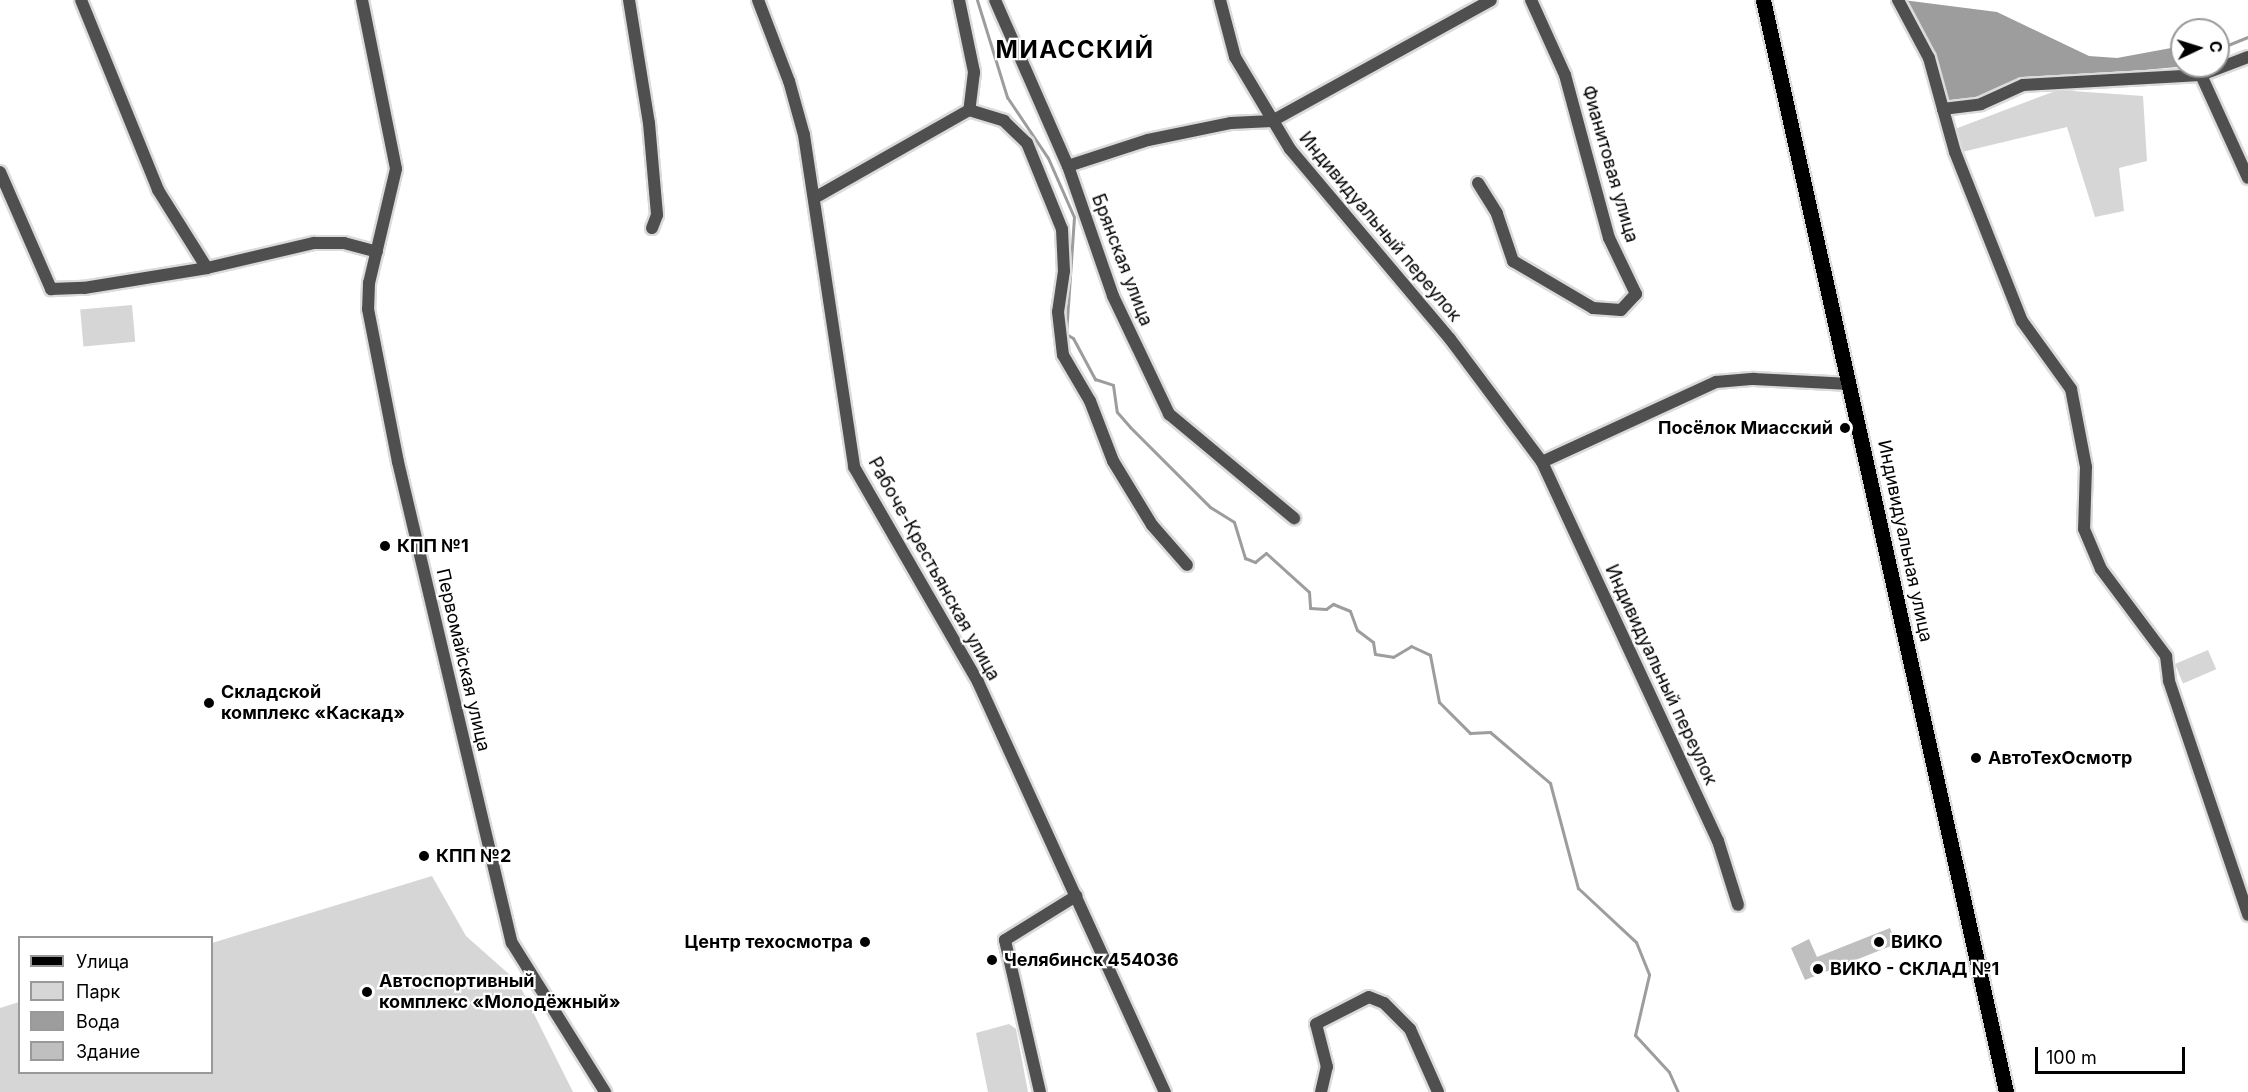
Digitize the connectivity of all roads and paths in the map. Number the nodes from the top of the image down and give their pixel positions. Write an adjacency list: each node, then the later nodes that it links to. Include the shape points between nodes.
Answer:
1 (81, 0): 26 (street, via 158,190)
2 (362, 0): 25 (street, Первомайская улица, via 396,169)
3 (629, 0): 24 (street, via 649,123 657,215)
4 (758, 0): 23 (street, Рабоче-Крестьянская улица, via 789,81)
5 (959, 0): 17 (street, via 974,72)
6 (995, 0): 19 (street, Брянская улица)
7 (1220, 0): 18 (street, Индивидуальный переулок, via 1235,57)
8 (1491, 0): 18 (street)
9 (1531, 0): 22 (street, Фианитовая улица, via 1565,75 1609,238 1636,294 1621,310 1593,308 1513,261 1497,214)
10 (1763, 0): 27 (main road, Индивидуальная улица)
11 (1898, 0): 16 (street, via 1929,58)
12 (2248, 57): 13 (street)
13 (2230, 64)
14 (2170, 77): 16 (street, via 2023,85 1981,104)
15 (2202, 78): 21 (street)
16 (1943, 109): 33 (street, via 1954,152 2022,321 2071,389 2086,467 2084,529 2101,569 2166,656 2169,681)
17 (969, 110): 23 (street); 30 (street, via 1013,127 1038,162 1065,249 1058,312 1064,356 1095,410 1113,461 1152,525)
18 (1272, 121): 19 (street, via 1232,123 1148,140); 28 (street, Индивидуальный переулок, via 1357,232 1450,339)
19 (1068, 166): 29 (street, Брянская улица, via 1113,296 1169,414)
20 (0, 172): 26 (street, via 51,289 84,288)
21 (2248, 178)
22 (1478, 183)
23 (816, 197): 31 (street, Рабоче-Крестьянская улица, via 854,467 964,656)
24 (652, 228)
25 (377, 252): 26 (street, via 345,243 314,243); 34 (street, Первомайская улица, via 368,309 373,341 504,917 512,944)
26 (207, 268)
27 (1850, 384): 28 (street, via 1754,379 1716,382); 39 (main road, Индивидуальная улица)
28 (1542, 462): 32 (street, Индивидуальный переулок, via 1718,841)
29 (1294, 518)
30 (1187, 565)
31 (1076, 896): 35 (street, via 1005,940); 36 (street, Рабоче-Крестьянская улица)
32 (1738, 905)
33 (2247, 907)
34 (606, 1092)
35 (1040, 1092)
36 (1165, 1092)
37 (1321, 1092): 38 (street, via 1327,1067 1316,1024 1369,997 1383,1003 1410,1029)
38 (1438, 1092)
39 (2006, 1092)

